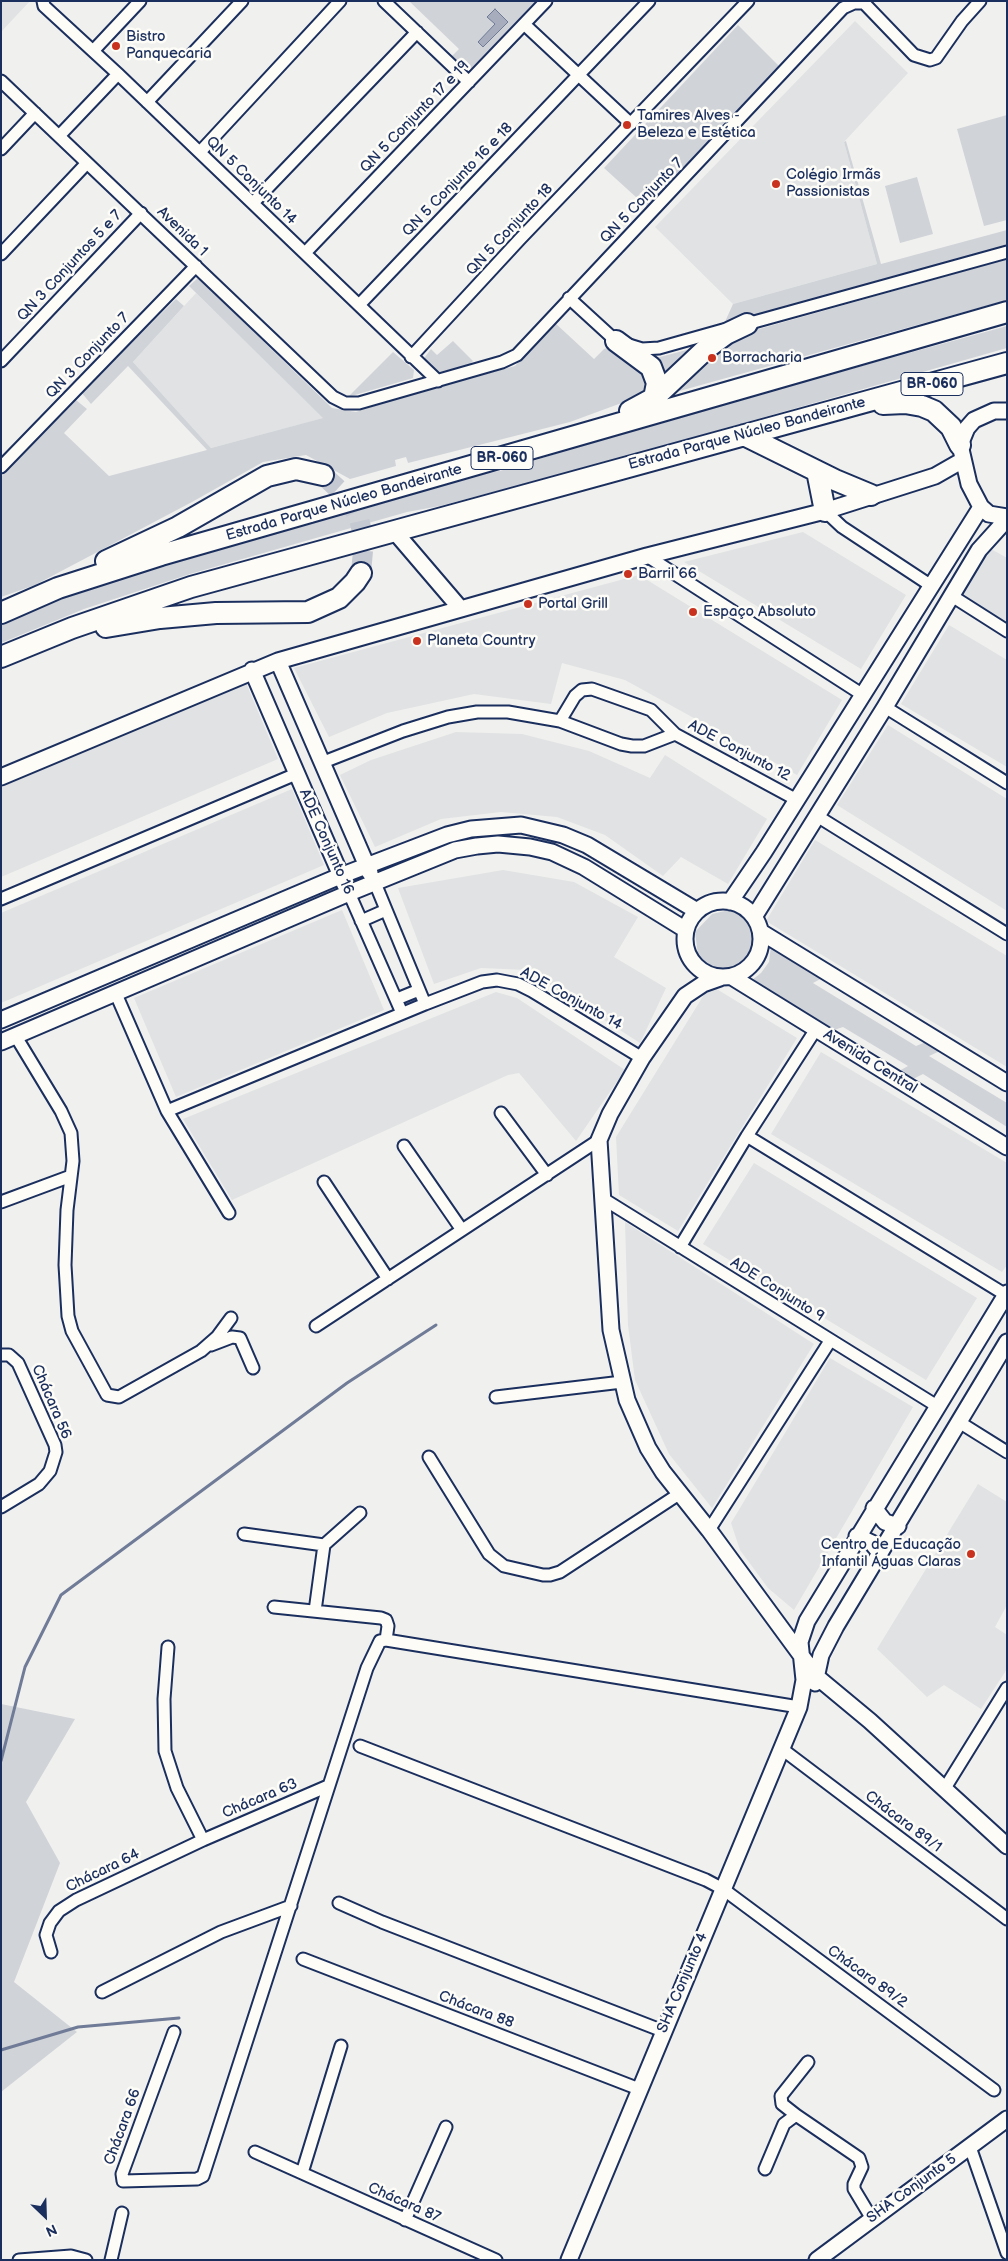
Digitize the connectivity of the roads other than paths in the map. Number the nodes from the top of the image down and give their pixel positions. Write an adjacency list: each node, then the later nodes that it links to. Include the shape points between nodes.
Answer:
1 (140, 1): 12 (street)
2 (242, 1): 17 (street)
3 (340, 1): 22 (street)
4 (384, 1): 11 (street)
5 (546, 1): 10 (street, QN 5 Conjunto 17 e 19)
6 (649, 1): 14 (street, QN 5 Conjunto 16 e 18)
7 (748, 1): 19 (street, QN 5 Conjunto 18)
8 (43, 2): 12 (street, QN 5 Conjunto 14)
9 (972, 4): 30 (street, QN 5 Conjunto 7, via 936,58 930,60 914,55 864,3 843,8)
10 (524, 24): 14 (street); 16 (street, QN 5 Conjunto 17 e 19)
11 (417, 32): 16 (street); 24 (street)
12 (93, 51): 13 (street, QN 5 Conjunto 14)
13 (118, 74): 17 (street, QN 5 Conjunto 14); 20 (street)
14 (579, 75): 19 (street); 31 (street, QN 5 Conjunto 16 e 18)
15 (1, 81): 18 (street, Avenida 1)
16 (469, 82): 28 (street, QN 5 Conjunto 17 e 19)
17 (147, 102): 22 (street, QN 5 Conjunto 14)
18 (35, 113): 20 (street, Avenida 1); 21 (street)
19 (631, 124): 35 (street, QN 5 Conjunto 18)
20 (59, 136): 23 (street, Avenida 1)
21 (1, 149)
22 (200, 152): 24 (street, QN 5 Conjunto 14)
23 (87, 163): 25 (street, Avenida 1); 27 (street)
24 (253, 204): 28 (street, QN 5 Conjunto 14)
25 (141, 213): 29 (street, Avenida 1); 36 (street, QN 3 Conjuntos 5 e 7)
26 (1007, 252): 33 (street)
27 (1, 254)
28 (305, 254): 31 (street, QN 5 Conjunto 14)
29 (196, 266): 40 (street, Avenida 1, via 333,397); 46 (street, QN 3 Conjunto 7)
30 (569, 298): 34 (street); 38 (street, QN 5 Conjunto 7, via 517,355)
31 (360, 305): 35 (street, QN 5 Conjunto 14)
32 (1007, 312): 43 (highway, Estrada Parque Núcleo Bandeirante / BR-060)
33 (747, 324): 34 (street, via 649,350); 39 (highway, via 707,348)
34 (616, 341): 39 (highway, via 651,367 658,383)
35 (411, 357): 38 (street, QN 5 Conjunto 14)
36 (1, 361)
37 (1007, 363): 41 (highway, Estrada Parque Núcleo Bandeirante / BR-060)
38 (438, 382): 40 (street, QN 5 Conjunto 7, via 359,403)
39 (654, 398): 43 (highway)
40 (344, 403)
41 (856, 405): 44 (highway, Estrada Parque Núcleo Bandeirante / BR-060); 45 (highway, via 905,403 922,406 943,418 951,427)
42 (1007, 411): 45 (street, via 994,411 974,420 967,428)
43 (589, 432): 61 (highway, Estrada Parque Núcleo Bandeirante / BR-060)
44 (744, 435): 47 (highway); 55 (highway, Estrada Parque Núcleo Bandeirante / BR-060)
45 (962, 453): 49 (street); 50 (street)
46 (1, 467)
47 (816, 471): 51 (highway); 53 (highway)
48 (323, 475): 61 (highway, via 296,470 267,476 178,528 72,576)
49 (936, 476): 50 (street); 51 (street)
50 (970, 484): 52 (street)
51 (871, 495): 53 (street)
52 (981, 507): 54 (street, via 990,514); 56 (street)
53 (825, 510): 58 (street); 60 (street, via 842,528)
54 (1007, 518): 57 (street)
55 (395, 532): 63 (street); 65 (highway, Estrada Parque Núcleo Bandeirante / BR-060, via 191,587)
56 (963, 536): 57 (street, via 976,542); 60 (street)
57 (979, 550): 62 (street)
58 (647, 556): 63 (street); 70 (street)
59 (361, 573): 65 (highway, via 339,598 308,612 216,613 99,628)
60 (930, 585): 70 (street)
61 (58, 588): 64 (highway, Estrada Parque Núcleo Bandeirante / BR-060)
62 (952, 596): 66 (street); 71 (street)
63 (460, 608): 68 (street)
64 (1, 613)
65 (72, 628): 67 (highway, Estrada Parque Núcleo Bandeirante / BR-060)
66 (1007, 631)
67 (1, 657)
68 (278, 661): 69 (street); 74 (street, ADE Conjunto 16)
69 (252, 670): 75 (street, ADE Conjunto 16); 76 (street)
70 (863, 695): 78 (street)
71 (885, 707): 77 (street); 79 (street)
72 (560, 721): 73 (street, ADE Conjunto 12, via 632,746 644,746); 73 (street, via 575,696 582,690 592,689 650,710); 74 (street, ADE Conjunto 12, via 508,712 477,712 403,731)
73 (675, 734): 78 (street, ADE Conjunto 12)
74 (321, 762): 81 (street, ADE Conjunto 16)
75 (296, 774): 83 (street, ADE Conjunto 16); 86 (street)
76 (1, 777)
77 (1007, 783)
78 (797, 800): 80 (street)
79 (817, 816): 82 (street); 94 (street)
80 (764, 852): 82 (street, via 775,864); 87 (street)
81 (367, 865): 83 (street); 84 (street, ADE Conjunto 16); 89 (street, via 455,833 496,826 521,826 563,835 587,845)
82 (785, 867): 90 (street)
83 (340, 876): 85 (street, ADE Conjunto 16); 103 (street)
84 (375, 883): 85 (street); 88 (street, ADE Conjunto 16); 92 (street, via 455,850 498,844 530,847 552,852 584,868)
85 (349, 892): 91 (street, ADE Conjunto 16); 98 (street)
86 (1, 899)
87 (730, 902): 89 (street, via 712,903); 90 (street, via 739,904)
88 (386, 910): 91 (street); 97 (street, ADE Conjunto 16)
89 (697, 911): 92 (street)
90 (754, 917): 93 (street)
91 (361, 921): 100 (street, ADE Conjunto 16)
92 (686, 930): 95 (street, via 684,940)
93 (761, 932): 96 (street, via 758,955 752,964 743,972); 108 (street)
94 (1007, 934)
95 (690, 959): 96 (street, via 708,975); 99 (street)
96 (726, 977): 99 (street, via 702,984); 104 (street, Avenida Central)
97 (419, 990): 100 (street); 101 (street, ADE Conjunto 16)
98 (116, 994): 105 (street); 109 (street)
99 (685, 996): 107 (street)
100 (396, 999): 102 (street, ADE Conjunto 16)
101 (425, 1004): 102 (street, ADE Conjunto 14); 107 (street, ADE Conjunto 14, via 482,982 506,981 532,991)
102 (402, 1013): 109 (street, ADE Conjunto 14)
103 (1, 1020)
104 (816, 1028): 111 (street); 114 (street, Avenida Central)
105 (15, 1035): 106 (street); 116 (street, via 67,1122 73,1148)
106 (1, 1042)
107 (642, 1058): 112 (street)
108 (1007, 1083)
109 (167, 1111): 120 (street)
110 (502, 1113): 115 (street)
111 (747, 1136): 122 (street); 124 (street)
112 (599, 1140): 115 (street); 118 (street)
113 (404, 1146): 121 (street)
114 (1007, 1147)
115 (547, 1175): 121 (street)
116 (71, 1176): 119 (street); 129 (street, via 65,1265 68,1316 72,1331 107,1396 119,1397)
117 (324, 1182): 123 (street)
118 (602, 1198): 122 (street, ADE Conjunto 9); 132 (street, via 611,1330)
119 (1, 1202)
120 (230, 1213)
121 (462, 1230): 123 (street)
122 (680, 1247): 127 (street, ADE Conjunto 9)
123 (388, 1279): 126 (street)
124 (1006, 1294): 134 (street, SHA Conjunto 4)
125 (231, 1318): 129 (street)
126 (316, 1326)
127 (830, 1341): 134 (street, ADE Conjunto 9); 143 (street)
128 (1007, 1342): 135 (street, SHA Conjunto 4)
129 (209, 1346): 131 (street, via 232,1337 240,1338)
130 (1, 1355): 139 (street, Chácara 56, via 9,1355 18,1362 56,1452 50,1471 39,1484)
131 (253, 1368)
132 (622, 1382): 133 (street); 138 (street, via 626,1400 648,1448)
133 (496, 1397)
134 (937, 1406): 140 (street, SHA Conjunto 4)
135 (959, 1422): 136 (street); 142 (street, SHA Conjunto 4)
136 (1007, 1452)
137 (429, 1457): 138 (street, via 489,1554 504,1566 543,1575 560,1572)
138 (680, 1494): 143 (street)
139 (1, 1507)
140 (874, 1508): 142 (street, via 886,1522); 145 (street, SHA Conjunto 4)
141 (360, 1513): 146 (street)
142 (898, 1526): 147 (street, SHA Conjunto 4)
143 (709, 1530): 151 (street)
144 (244, 1534): 146 (street)
145 (858, 1536): 147 (street, via 872,1543); 150 (street, SHA Conjunto 4)
146 (324, 1545): 149 (street)
147 (880, 1553): 154 (street, SHA Conjunto 4)
148 (274, 1607): 149 (street)
149 (315, 1612): 152 (street, via 381,1618 388,1626)
150 (807, 1621): 151 (street, via 792,1628); 155 (street, SHA Conjunto 4, via 800,1642)
151 (777, 1623): 155 (street)
152 (386, 1640): 158 (street); 161 (street, via 377,1644 367,1668)
153 (168, 1647): 163 (street, via 165,1750 177,1788)
154 (823, 1652): 155 (street); 156 (street, SHA Conjunto 4)
155 (801, 1657): 156 (street); 158 (street, SHA Conjunto 4, via 804,1687)
156 (817, 1677): 158 (street, SHA Conjunto 4, via 808,1698); 162 (street)
157 (1007, 1688): 162 (street)
158 (799, 1707): 160 (street, SHA Conjunto 4)
159 (360, 1746): 165 (street, Chácara 89/2)
160 (782, 1749): 165 (street, SHA Conjunto 4); 168 (street, Chácara 89/1)
161 (328, 1786): 163 (street, Chácara 63); 167 (street)
162 (945, 1788): 164 (street)
163 (202, 1840): 169 (street, Chácara 64, via 59,1911 46,1935)
164 (1007, 1846)
165 (723, 1889): 172 (street, SHA Conjunto 4); 177 (street, Chácara 89/2)
166 (339, 1903): 172 (street)
167 (291, 1906): 171 (street, via 222,1932); 173 (street, Chácara 66, via 203,2173 197,2179 125,2181 122,2174)
168 (1007, 1919)
169 (51, 1952)
170 (303, 1959): 176 (street, Chácara 88)
171 (102, 1992)
172 (663, 2031): 176 (street, SHA Conjunto 4)
173 (174, 2032)
174 (341, 2046): 184 (street)
175 (808, 2062): 178 (street, via 781,2096 782,2104)
176 (639, 2089): 194 (street, SHA Conjunto 4)
177 (994, 2090)
178 (796, 2115): 183 (street, via 784,2124); 186 (street, via 860,2158 862,2167 854,2188)
179 (1007, 2119): 181 (street, SHA Conjunto 5)
180 (446, 2127): 187 (street)
181 (970, 2147): 186 (street, SHA Conjunto 5); 188 (street)
182 (255, 2152): 184 (street, Chácara 87)
183 (765, 2169)
184 (302, 2172): 187 (street, Chácara 87)
185 (122, 2213): 192 (street)
186 (872, 2219): 195 (street, SHA Conjunto 5)
187 (405, 2220): 193 (street, Chácara 87)
188 (1007, 2253)
189 (62, 2258): 190 (street); 191 (street, via 70,2256)
190 (19, 2260)
191 (86, 2260)
192 (111, 2260)
193 (496, 2260)
194 (569, 2260)
195 (817, 2260)

